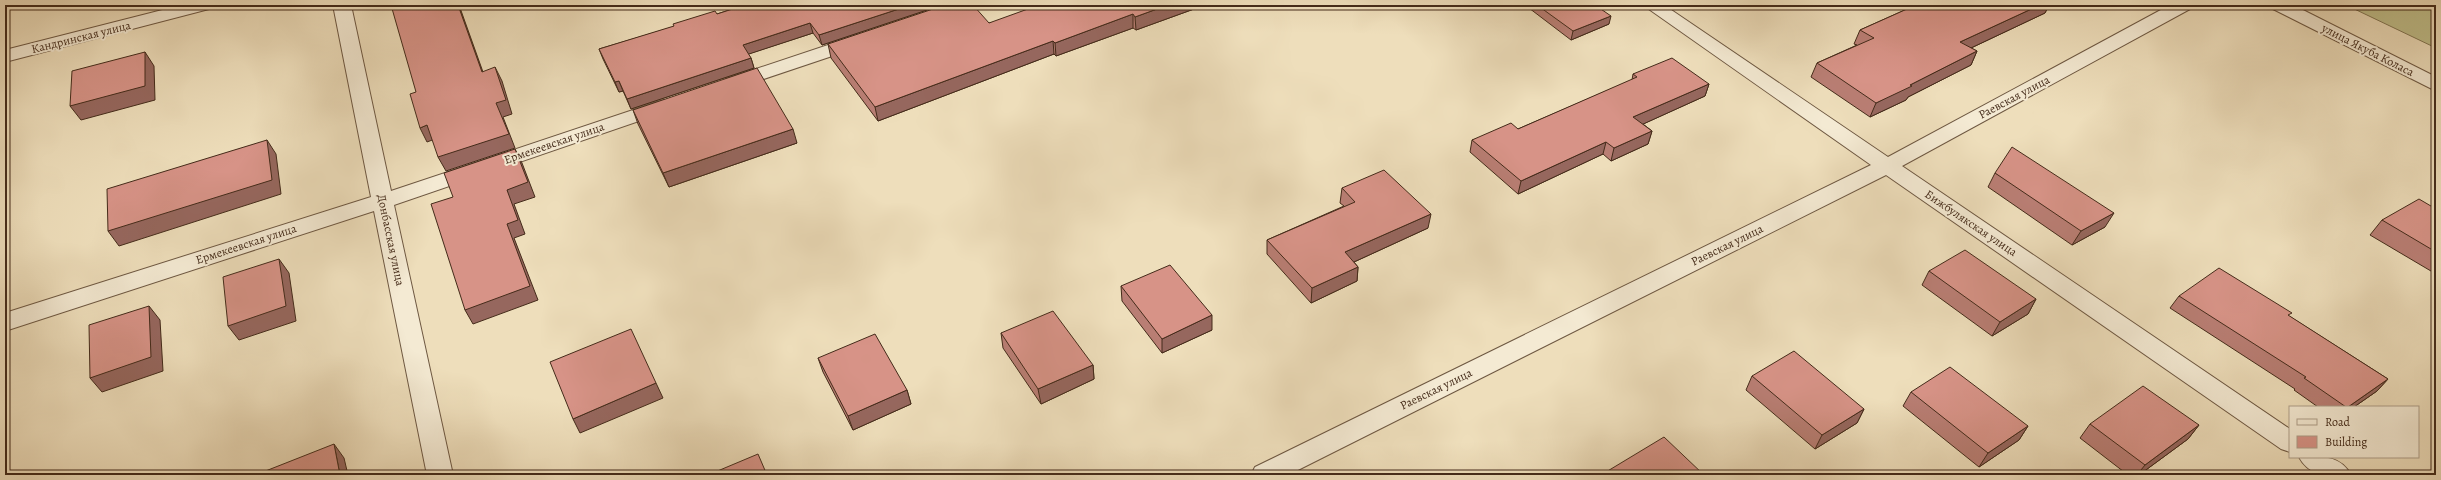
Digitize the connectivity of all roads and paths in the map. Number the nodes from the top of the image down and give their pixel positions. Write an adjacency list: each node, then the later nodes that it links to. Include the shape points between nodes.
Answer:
1 (203, 5): 7 (street, Кандринская улица)
2 (342, 5): 12 (street, Донбасская улица)
3 (1652, 5): 11 (street, Бижбулякская улица)
4 (2184, 5): 11 (street, Раевская улица)
5 (2279, 5): 8 (street, улица Якуба Коласа)
6 (874, 36): 9 (street)
7 (5, 56)
8 (2436, 85)
9 (715, 89)
10 (685, 99): 12 (street, Ермекеевская улица)
11 (1887, 166): 14 (street, Бижбулякская улица); 17 (street, Раевская улица)
12 (383, 201): 13 (street, Ермекеевская улица); 16 (street, Донбасская улица)
13 (5, 322)
14 (2289, 441)
15 (2313, 458): 18 (street)
16 (440, 475)
17 (1264, 475)
18 (2338, 475)

